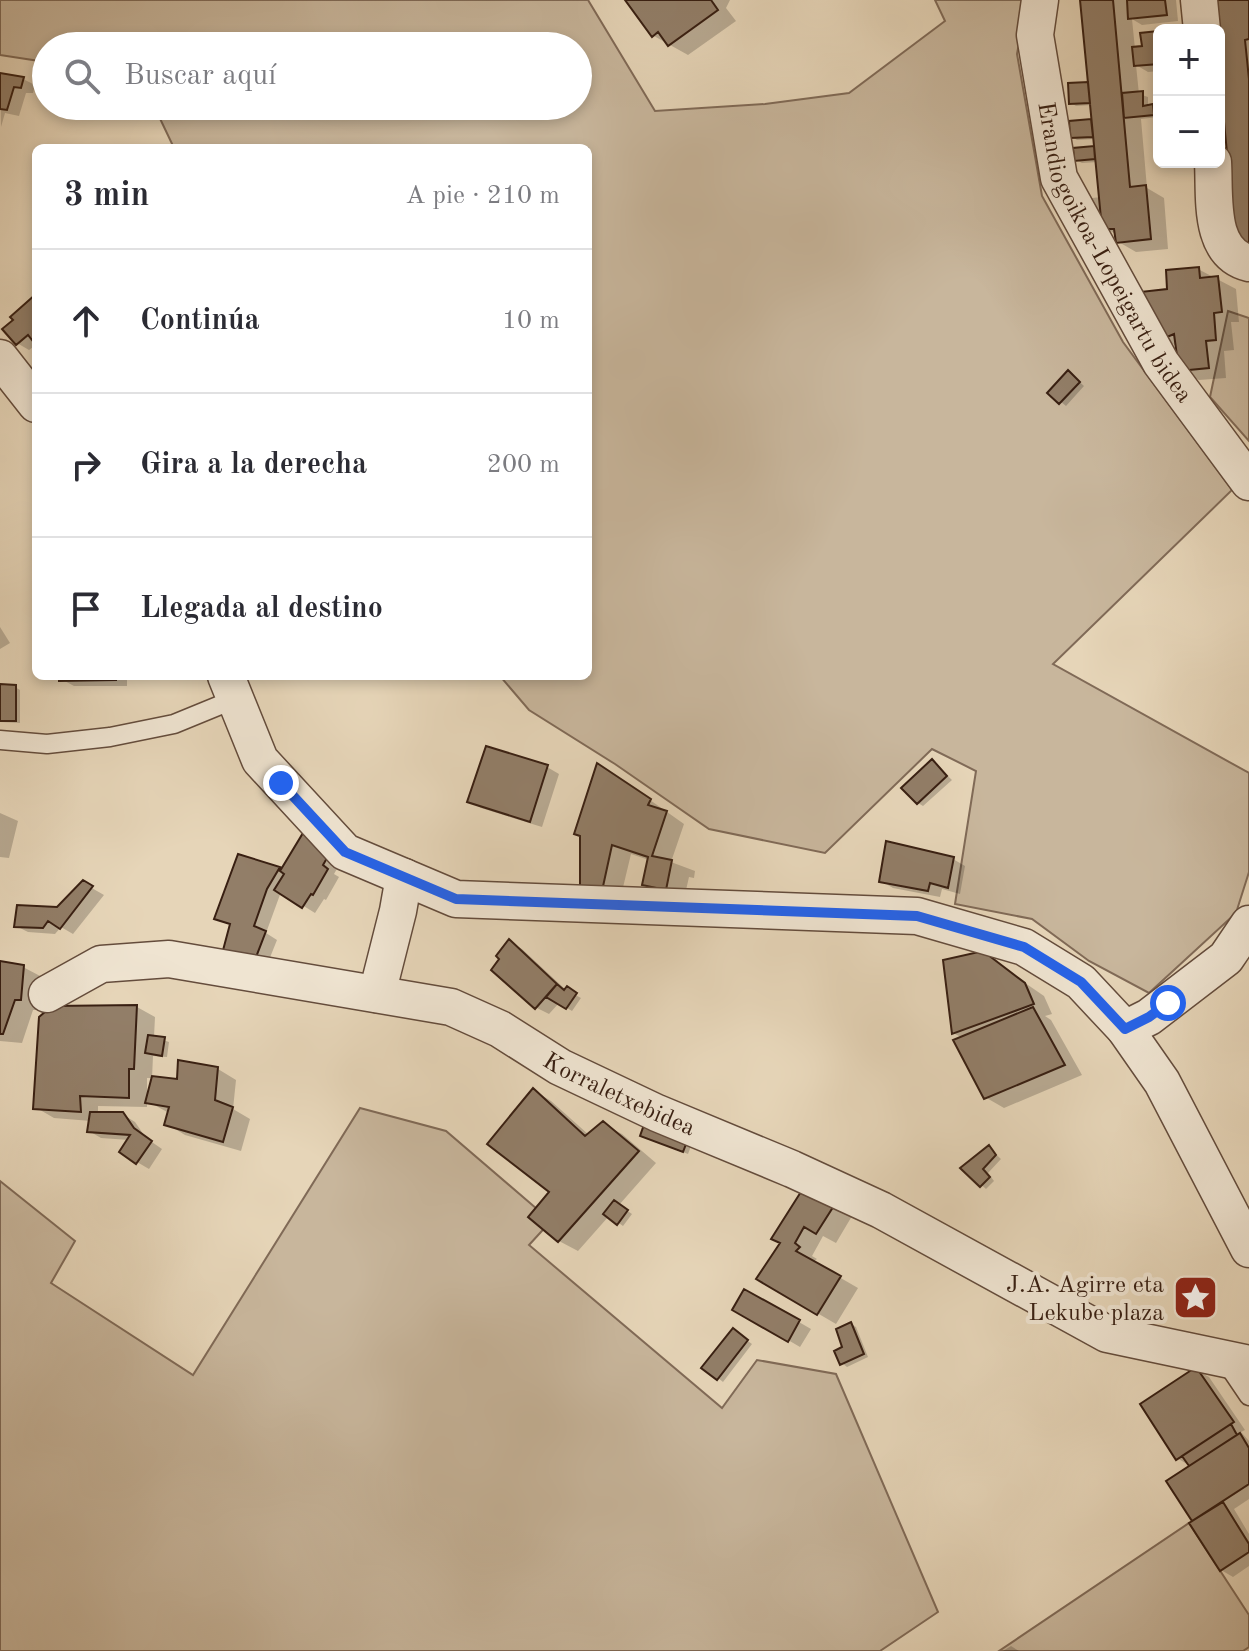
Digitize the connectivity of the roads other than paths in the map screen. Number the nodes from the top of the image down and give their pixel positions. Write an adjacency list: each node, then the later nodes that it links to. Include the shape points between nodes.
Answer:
1 (1040, 0): 8 (street, Erandiogoikoa-Lopeigartu bidea, via 1035,35 1059,178 1161,363)
2 (1199, 0): 3 (street)
3 (1201, 24)
4 (1213, 168): 5 (street, via 1219,238 1235,260)
5 (1249, 263)
6 (0, 358): 7 (street)
7 (32, 399)
8 (1249, 482)
9 (231, 688): 10 (lane, via 174,724 47,744); 11 (street, via 260,760 345,852)
10 (0, 740)
11 (404, 877): 14 (street); 15 (street, via 456,899 917,916 1024,947 1081,982)
12 (1249, 924): 15 (street, via 1226,958)
13 (47, 994): 14 (street, Korraletxebidea, via 101,964 169,959)
14 (377, 994): 17 (street, Korraletxebidea, via 451,1007 500,1029 560,1067 881,1210 1107,1334)
15 (1125, 1029): 16 (street, via 1162,1082)
16 (1249, 1249)
17 (1236, 1361): 18 (lane)
18 (1249, 1396)

